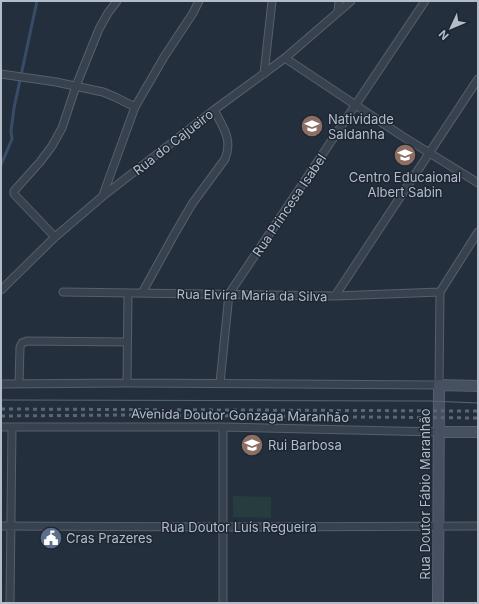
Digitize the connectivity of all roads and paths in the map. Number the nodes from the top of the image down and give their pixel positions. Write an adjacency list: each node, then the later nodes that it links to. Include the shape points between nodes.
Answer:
1 (117, 1): 12 (street, via 99,29)
2 (199, 1): 14 (street)
3 (272, 1): 9 (street)
4 (339, 1): 7 (street)
5 (351, 1): 7 (street, Rua do Cajueiro)
6 (425, 1): 13 (street, Rua Princesa Isabel)
7 (338, 12): 8 (street, Rua do Cajueiro)
8 (285, 58): 9 (street, Rua do Cajueiro); 13 (street)
9 (264, 74): 15 (street, Rua do Cajueiro)
10 (4, 75): 12 (street)
11 (478, 78): 16 (street)
12 (76, 86): 14 (street, via 103,92); 20 (street, via 62,128 52,146 14,192)
13 (355, 105): 16 (street); 26 (street, Rua Princesa Isabel)
14 (135, 107): 18 (street)
15 (214, 110): 18 (street, Rua do Cajueiro); 25 (street, via 228,136 228,152 192,204)
16 (430, 153): 17 (street); 27 (street)
17 (478, 183)
18 (103, 196): 20 (street, Rua do Cajueiro)
19 (478, 232): 23 (street)
20 (55, 237): 21 (street, Rua do Cajueiro)
21 (1, 290)
22 (63, 292): 24 (street, Rua Elvira Maria da Silva)
23 (440, 292): 27 (street, Rua Elvira Maria da Silva); 33 (street)
24 (128, 293): 25 (street, Rua Elvira Maria da Silva); 28 (street)
25 (142, 293): 26 (street, Rua Elvira Maria da Silva)
26 (229, 294): 27 (street, Rua Elvira Maria da Silva); 32 (street, Rua Princesa Isabel)
27 (335, 296)
28 (127, 342): 29 (street); 31 (street, via 24,342 20,347)
29 (127, 383): 31 (street); 32 (street)
30 (1, 384): 31 (street)
31 (19, 384)
32 (220, 384): 33 (street)
33 (439, 385): 34 (street); 38 (street, Rua Doutor Fábio Maranhão)
34 (478, 386)
35 (12, 426): 36 (street, Avenida Doutor Gonzaga Maranhão); 37 (street, Avenida Doutor Gonzaga Maranhão); 41 (street)
36 (1, 427)
37 (222, 427): 38 (street, Avenida Doutor Gonzaga Maranhão); 44 (street)
38 (438, 432): 39 (street, Avenida Doutor Gonzaga Maranhão); 42 (street, Rua Doutor Fábio Maranhão)
39 (478, 432)
40 (1, 526): 41 (street, Rua Doutor Luís Regueira)
41 (10, 526): 44 (street, Rua Doutor Luís Regueira); 45 (street)
42 (439, 526): 43 (street, Rua Doutor Luís Regueira); 44 (street, Rua Doutor Luís Regueira); 47 (street, Rua Doutor Fábio Maranhão)
43 (478, 526)
44 (223, 527): 46 (street)
45 (10, 603)
46 (223, 603)
47 (438, 603)

